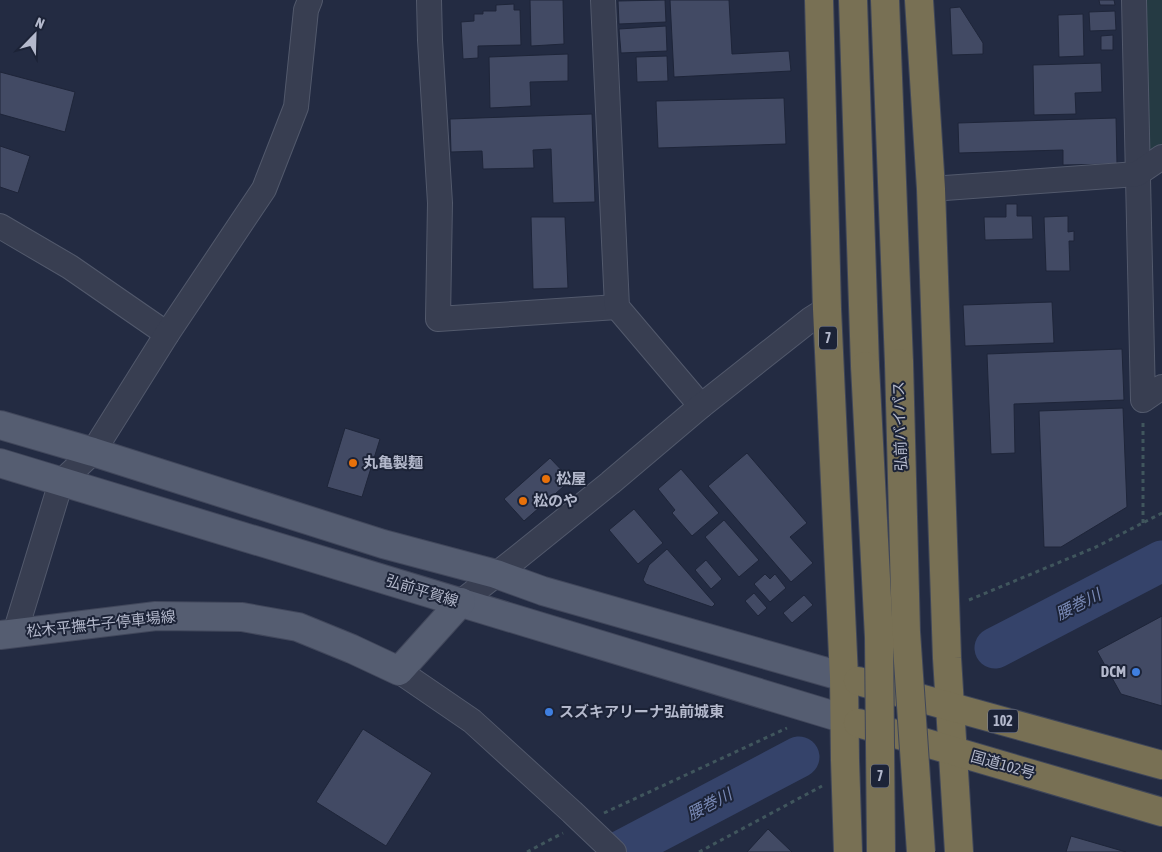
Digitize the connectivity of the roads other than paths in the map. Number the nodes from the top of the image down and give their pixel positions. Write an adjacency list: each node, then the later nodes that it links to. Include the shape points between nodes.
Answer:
1 (310, 0): 15 (street, via 306,10 296,107 264,188)
2 (429, 0): 13 (street, via 440,203 438,319)
3 (603, 0): 13 (street)
4 (819, 0): 14 (highway, 7)
5 (853, 0): 34 (highway, 7, bridge, via 864,366 878,637)
6 (885, 0): 35 (highway, 弘前バイパス, bridge, via 906,632)
7 (919, 0): 11 (highway)
8 (1134, 0): 10 (street)
9 (1162, 157): 10 (street)
10 (1137, 174): 11 (street); 16 (street)
11 (930, 189): 27 (highway)
12 (0, 226): 15 (street, via 70,267)
13 (618, 307): 17 (street)
14 (827, 309): 17 (street); 26 (highway, 7)
15 (167, 334): 19 (street)
16 (1152, 393)
17 (701, 406): 22 (street)
18 (0, 425): 19 (main road)
19 (93, 452): 21 (street); 22 (main road, via 383,544)
20 (0, 463): 21 (main road, 弘前平賀線)
21 (61, 482): 23 (main road, 弘前平賀線); 24 (street)
22 (496, 574): 23 (street); 26 (main road, via 543,592)
23 (461, 602): 25 (main road); 28 (main road, 弘前平賀線)
24 (8, 634): 25 (main road, 松木平撫牛子停車場線, via 156,616 242,617 298,627)
25 (399, 671): 32 (street, via 472,721)
26 (844, 677): 27 (highway, 102); 28 (highway, 7)
27 (950, 707): 29 (highway); 30 (highway, 102)
28 (845, 719): 29 (highway, 国道102号); 33 (highway, 7)
29 (953, 750): 31 (highway, 国道102号); 36 (highway)
30 (1162, 765)
31 (1162, 812)
32 (614, 852)
33 (848, 852)
34 (881, 852)
35 (921, 852)
36 (959, 852)

